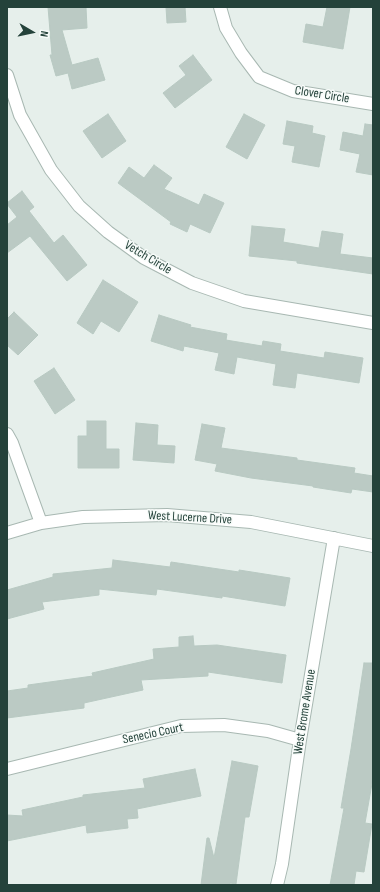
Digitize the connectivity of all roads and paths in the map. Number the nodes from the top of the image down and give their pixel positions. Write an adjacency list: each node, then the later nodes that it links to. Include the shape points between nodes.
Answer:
1 (220, 7): 3 (street, Clover Circle, via 226,28 259,77 292,92)
2 (7, 75): 4 (street, Vetch Circle, via 20,114 51,170 79,206 108,232 144,258 192,284 244,302)
3 (373, 104)
4 (373, 323)
5 (7, 434): 6 (street)
6 (41, 523): 7 (street, West Lucerne Drive); 8 (street, West Lucerne Drive, via 83,518 168,514 252,522)
7 (7, 533)
8 (334, 538): 9 (street, West Lucerne Drive); 10 (street, West Brome Avenue)
9 (373, 546)
10 (300, 740): 11 (street, Senecio Court, via 268,731 224,725 180,726); 12 (street, West Brome Avenue)
11 (7, 769)
12 (277, 885)

